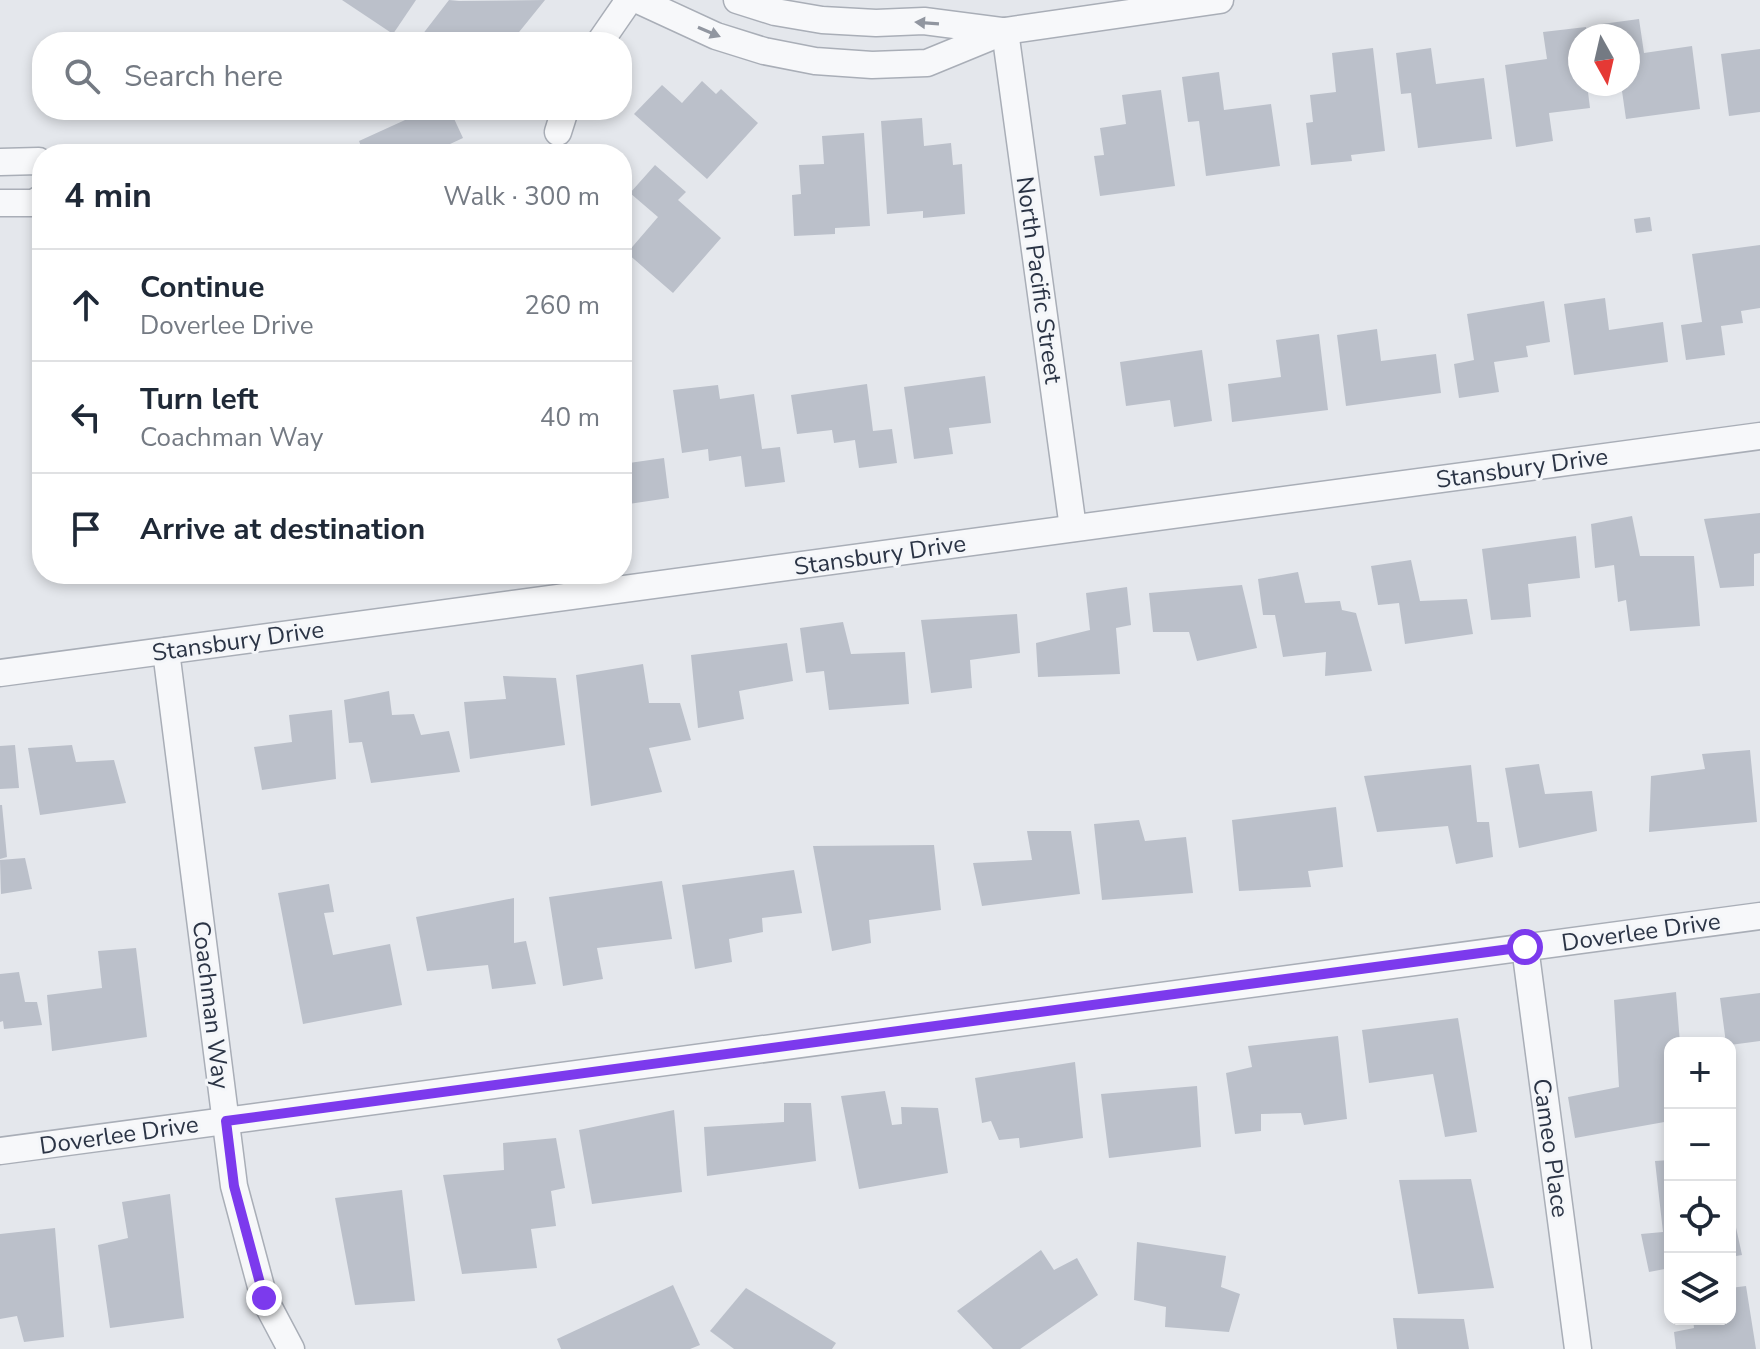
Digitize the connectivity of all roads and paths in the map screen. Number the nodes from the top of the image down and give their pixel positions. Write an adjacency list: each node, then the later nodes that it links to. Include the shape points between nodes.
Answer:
1 (629, 0): 6 (street)
2 (638, 0): 5 (street, one-way to 5, via 716,36 815,61 927,63)
3 (737, 0): 5 (street, one-way to 3, via 924,21 822,20)
4 (1220, 0): 5 (street)
5 (1005, 31): 12 (street, North Pacific Street)
6 (607, 32)
7 (32, 161): 8 (street)
8 (0, 162)
9 (0, 203): 10 (street)
10 (32, 203)
11 (1760, 436): 12 (street, Stansbury Drive)
12 (1073, 528): 13 (street, Stansbury Drive)
13 (166, 651): 14 (street, Stansbury Drive); 17 (street, Coachman Way)
14 (0, 673)
15 (1760, 916): 16 (street, Doverlee Drive)
16 (1525, 947): 17 (street, Doverlee Drive); 20 (street, Cameo Place)
17 (226, 1121): 18 (street, Doverlee Drive); 19 (street, Coachman Way, via 234,1186 264,1298)
18 (0, 1151)
19 (291, 1349)
20 (1578, 1349)

